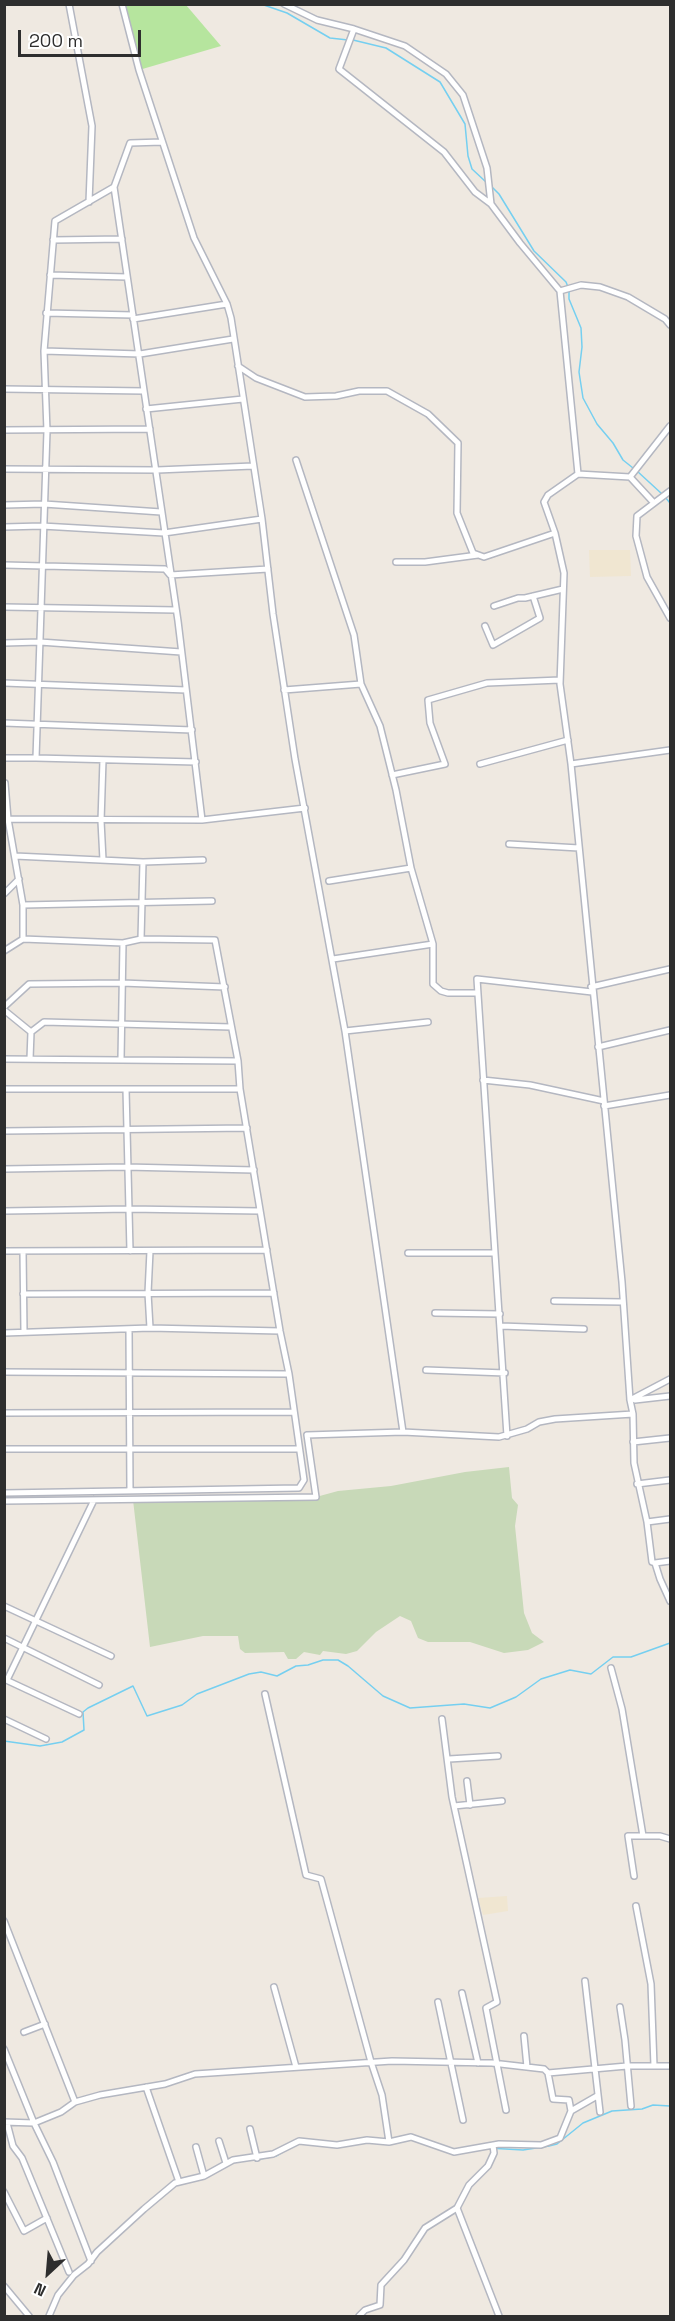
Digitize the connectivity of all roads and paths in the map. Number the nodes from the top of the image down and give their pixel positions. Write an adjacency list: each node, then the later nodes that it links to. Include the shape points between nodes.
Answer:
1 (69, 4): 7 (street, via 92,126)
2 (122, 4): 5 (street)
3 (284, 4): 4 (street, via 317,20)
4 (354, 29): 8 (street, via 405,46 446,74 462,95 487,168); 8 (street, via 339,69 444,152 475,192)
5 (162, 142): 6 (street, via 130,143); 14 (street, via 194,237)
6 (114, 188): 7 (street); 9 (street)
7 (89, 202): 10 (street, via 55,221)
8 (491, 204): 13 (street)
9 (122, 239): 10 (street); 12 (street)
10 (52, 240): 11 (street)
11 (50, 275): 12 (street); 15 (street)
12 (127, 277): 16 (street)
13 (560, 291): 17 (street, via 581,285 600,287 628,297); 36 (street)
14 (227, 304): 16 (street); 18 (street)
15 (46, 313): 16 (street); 19 (street)
16 (133, 317): 20 (street)
17 (670, 325)
18 (233, 339): 20 (street); 21 (street)
19 (44, 351): 20 (street); 23 (street)
20 (140, 354): 24 (street)
21 (238, 366): 25 (street); 48 (street, via 256,378 305,397 387,391 428,414 458,443 457,513 473,553)
22 (4, 389): 23 (street)
23 (45, 389): 24 (street); 30 (street)
24 (144, 391): 26 (street)
25 (243, 399): 26 (street); 32 (street)
26 (146, 409): 28 (street)
27 (670, 426): 37 (street)
28 (150, 429): 30 (street); 35 (street)
29 (4, 430): 30 (street)
30 (47, 431): 34 (street)
31 (296, 460): 68 (street, via 354,635)
32 (253, 466): 35 (street); 43 (street)
33 (4, 469): 34 (street)
34 (45, 470): 35 (street); 40 (street)
35 (157, 470): 42 (street)
36 (578, 474): 37 (street); 47 (street, via 544,502)
37 (630, 477): 39 (street)
38 (670, 491): 39 (street)
39 (654, 502): 60 (street, via 637,516 636,536 647,577)
40 (44, 504): 41 (street); 42 (street); 44 (street)
41 (4, 505)
42 (161, 512): 46 (street)
43 (262, 519): 46 (street); 52 (street)
44 (42, 526): 45 (street); 46 (street); 51 (street)
45 (4, 527)
46 (164, 532): 53 (street)
47 (555, 532): 48 (street, via 484,557); 54 (street, via 564,573)
48 (480, 555): 49 (street)
49 (396, 562)
50 (4, 565): 51 (street)
51 (42, 565): 53 (street, via 165,568); 56 (street)
52 (268, 569): 53 (street); 70 (street)
53 (170, 575): 59 (street)
54 (563, 589): 55 (street); 65 (street)
55 (533, 596): 57 (street); 61 (street, via 540,618 493,645)
56 (40, 606): 58 (street); 59 (street); 62 (street)
57 (494, 606)
58 (4, 607)
59 (176, 610): 64 (street)
60 (670, 618)
61 (485, 626)
62 (40, 642): 63 (street); 64 (street); 67 (street)
63 (4, 643)
64 (181, 652): 69 (street)
65 (560, 680): 74 (street); 82 (street, via 487,683 428,700 430,723 445,764)
66 (4, 683): 67 (street)
67 (39, 683): 69 (street); 72 (street)
68 (360, 684): 70 (street); 82 (street, via 380,726)
69 (186, 690): 73 (street)
70 (284, 690): 84 (street)
71 (4, 723): 72 (street)
72 (36, 725): 73 (street); 77 (street)
73 (192, 730): 79 (street)
74 (568, 741): 80 (street); 81 (street)
75 (670, 750): 81 (street)
76 (4, 758): 77 (street)
77 (36, 758): 78 (street)
78 (103, 760): 79 (street); 87 (street)
79 (196, 762): 86 (street)
80 (480, 764)
81 (571, 764): 91 (street)
82 (392, 775): 96 (street)
83 (5, 782): 85 (street)
84 (305, 808): 86 (street); 108 (street)
85 (8, 819): 87 (street); 88 (street)
86 (202, 820): 87 (street)
87 (101, 821): 93 (street)
88 (10, 833): 89 (street); 92 (street)
89 (4, 838)
90 (509, 844): 91 (street)
91 (579, 848): 112 (street)
92 (15, 856): 93 (street); 97 (street)
93 (103, 860): 95 (street)
94 (203, 860): 95 (street)
95 (143, 862): 101 (street)
96 (411, 868): 98 (street); 106 (street)
97 (19, 879): 99 (street); 102 (street)
98 (329, 881)
99 (4, 894)
100 (212, 901): 101 (street)
101 (140, 902): 102 (street); 104 (street)
102 (22, 905): 103 (street)
103 (23, 939): 105 (street); 107 (street)
104 (141, 939): 105 (street); 111 (street, via 215,940)
105 (123, 943): 110 (street)
106 (433, 944): 108 (street); 113 (street, via 433,984 448,993)
107 (4, 951)
108 (333, 959): 119 (street)
109 (670, 969): 112 (street)
110 (122, 983): 111 (street); 114 (street, via 29,984); 116 (street)
111 (225, 987): 117 (street)
112 (592, 990): 113 (street, via 480,978); 121 (street)
113 (477, 993): 126 (street)
114 (4, 1009): 120 (street)
115 (428, 1022): 119 (street)
116 (121, 1023): 117 (street); 120 (street, via 44,1022); 124 (street)
117 (231, 1027): 125 (street)
118 (670, 1030): 121 (street)
119 (345, 1031): 174 (street)
120 (31, 1032): 123 (street)
121 (598, 1047): 131 (street)
122 (4, 1059): 123 (street)
123 (30, 1059): 124 (street)
124 (121, 1059): 125 (street)
125 (238, 1061): 129 (street)
126 (483, 1080): 131 (street, via 530,1085); 147 (street)
127 (4, 1089): 128 (street)
128 (126, 1089): 129 (street); 133 (street)
129 (240, 1089): 132 (street)
130 (670, 1095): 131 (street)
131 (604, 1103): 152 (street)
132 (247, 1128): 133 (street); 137 (street)
133 (127, 1130): 134 (street); 135 (street)
134 (4, 1131)
135 (126, 1167): 136 (street); 137 (street); 138 (street)
136 (4, 1169)
137 (254, 1170): 140 (street)
138 (129, 1209): 139 (street); 140 (street); 144 (street)
139 (4, 1211)
140 (260, 1211): 141 (street)
141 (267, 1250): 145 (street); 149 (street)
142 (4, 1251): 143 (street)
143 (23, 1251): 144 (street); 150 (street)
144 (130, 1251): 145 (street)
145 (150, 1251): 148 (street)
146 (408, 1253): 147 (street)
147 (495, 1253): 154 (street)
148 (148, 1293): 149 (street); 150 (street); 156 (street)
149 (274, 1293): 159 (street)
150 (24, 1294): 160 (street)
151 (554, 1301): 152 (street)
152 (623, 1302): 169 (street)
153 (435, 1313): 154 (street)
154 (500, 1314): 155 (street)
155 (501, 1326): 158 (street); 165 (street)
156 (150, 1328): 157 (street); 159 (street)
157 (129, 1329): 160 (street); 164 (street)
158 (584, 1329)
159 (280, 1331): 166 (street)
160 (24, 1332): 161 (street)
161 (4, 1333)
162 (426, 1370): 165 (street)
163 (4, 1372): 164 (street)
164 (130, 1372): 166 (street); 170 (street)
165 (505, 1373): 175 (street)
166 (289, 1374): 171 (street)
167 (670, 1380): 169 (street)
168 (670, 1396): 169 (street)
169 (630, 1400): 173 (street)
170 (128, 1412): 171 (street); 172 (street); 179 (street)
171 (293, 1412): 180 (street)
172 (4, 1413)
173 (633, 1414): 175 (street, via 539,1422); 177 (street)
174 (403, 1432): 175 (street); 185 (street, via 307,1435 316,1497)
175 (507, 1436)
176 (670, 1438): 177 (street)
177 (633, 1442): 182 (street)
178 (4, 1449): 179 (street)
179 (129, 1449): 180 (street); 183 (street)
180 (299, 1449): 183 (street, via 304,1480 299,1488)
181 (670, 1480): 182 (street)
182 (637, 1484): 188 (street)
183 (130, 1491): 184 (street)
184 (4, 1493)
185 (94, 1500): 186 (street); 194 (street)
186 (4, 1501)
187 (670, 1520): 188 (street)
188 (647, 1522): 190 (street)
189 (670, 1561): 190 (street)
190 (655, 1563): 191 (street)
191 (667, 1587): 192 (street)
192 (670, 1601)
193 (4, 1606): 194 (street)
194 (36, 1621): 196 (street); 197 (street)
195 (4, 1638): 196 (street)
196 (22, 1646): 199 (street); 200 (street)
197 (111, 1656)
198 (611, 1668): 212 (street, via 622,1709)
199 (6, 1679): 202 (street)
200 (99, 1685)
201 (265, 1694): 226 (street, via 306,1875 321,1879)
202 (79, 1714)
203 (4, 1719): 205 (street)
204 (442, 1719): 207 (street)
205 (46, 1739)
206 (498, 1756): 207 (street)
207 (448, 1759): 211 (street)
208 (467, 1781): 210 (street)
209 (502, 1801): 210 (street)
210 (470, 1805): 211 (street)
211 (454, 1806): 229 (street, via 497,2002 486,2007)
212 (643, 1836): 213 (street); 214 (street, via 628,1837)
213 (670, 1839)
214 (634, 1876)
215 (636, 1906): 231 (street, via 651,1984)
216 (4, 1921): 222 (street)
217 (585, 1981): 235 (street)
218 (274, 1987): 232 (street)
219 (462, 1993): 228 (street)
220 (438, 2002): 227 (street)
221 (620, 2007): 230 (street)
222 (45, 2024): 223 (street); 239 (street)
223 (24, 2032)
224 (524, 2036): 233 (street)
225 (4, 2049): 246 (street)
226 (371, 2062): 227 (street); 232 (street); 249 (street, via 382,2095)
227 (452, 2062): 228 (street); 244 (street)
228 (478, 2063): 229 (street)
229 (498, 2065): 233 (street); 241 (street)
230 (627, 2066): 231 (street); 235 (street); 240 (street)
231 (654, 2066): 234 (street)
232 (296, 2067): 237 (street, via 195,2074)
233 (527, 2067): 236 (street)
234 (670, 2067)
235 (595, 2069): 236 (street); 238 (street)
236 (548, 2073): 242 (street, via 553,2099 568,2100)
237 (146, 2087): 239 (street); 255 (street)
238 (597, 2096): 242 (street); 243 (street)
239 (75, 2102): 246 (street)
240 (631, 2106)
241 (506, 2110)
242 (571, 2111): 250 (street, via 563,2134 556,2141 530,2146)
243 (600, 2112)
244 (463, 2120)
245 (6, 2123): 246 (street); 258 (street)
246 (34, 2123): 259 (street)
247 (250, 2129): 252 (street)
248 (219, 2141): 253 (street)
249 (388, 2142): 250 (street, via 411,2137 454,2152); 252 (street, via 367,2140 329,2145 299,2141)
250 (493, 2145): 257 (street, via 488,2166 469,2185)
251 (196, 2147): 254 (street)
252 (257, 2158): 253 (street)
253 (226, 2163): 254 (street)
254 (204, 2176): 255 (street)
255 (179, 2182): 259 (street, via 144,2209)
256 (4, 2192): 258 (street, via 24,2231)
257 (457, 2208): 264 (street, via 425,2228 381,2285 380,2305); 265 (street)
258 (47, 2218): 260 (street)
259 (91, 2261): 263 (street, via 62,2288)
260 (69, 2272)
261 (4, 2286): 262 (street)
262 (29, 2316)
263 (49, 2316)
264 (359, 2316)
265 (499, 2316)

